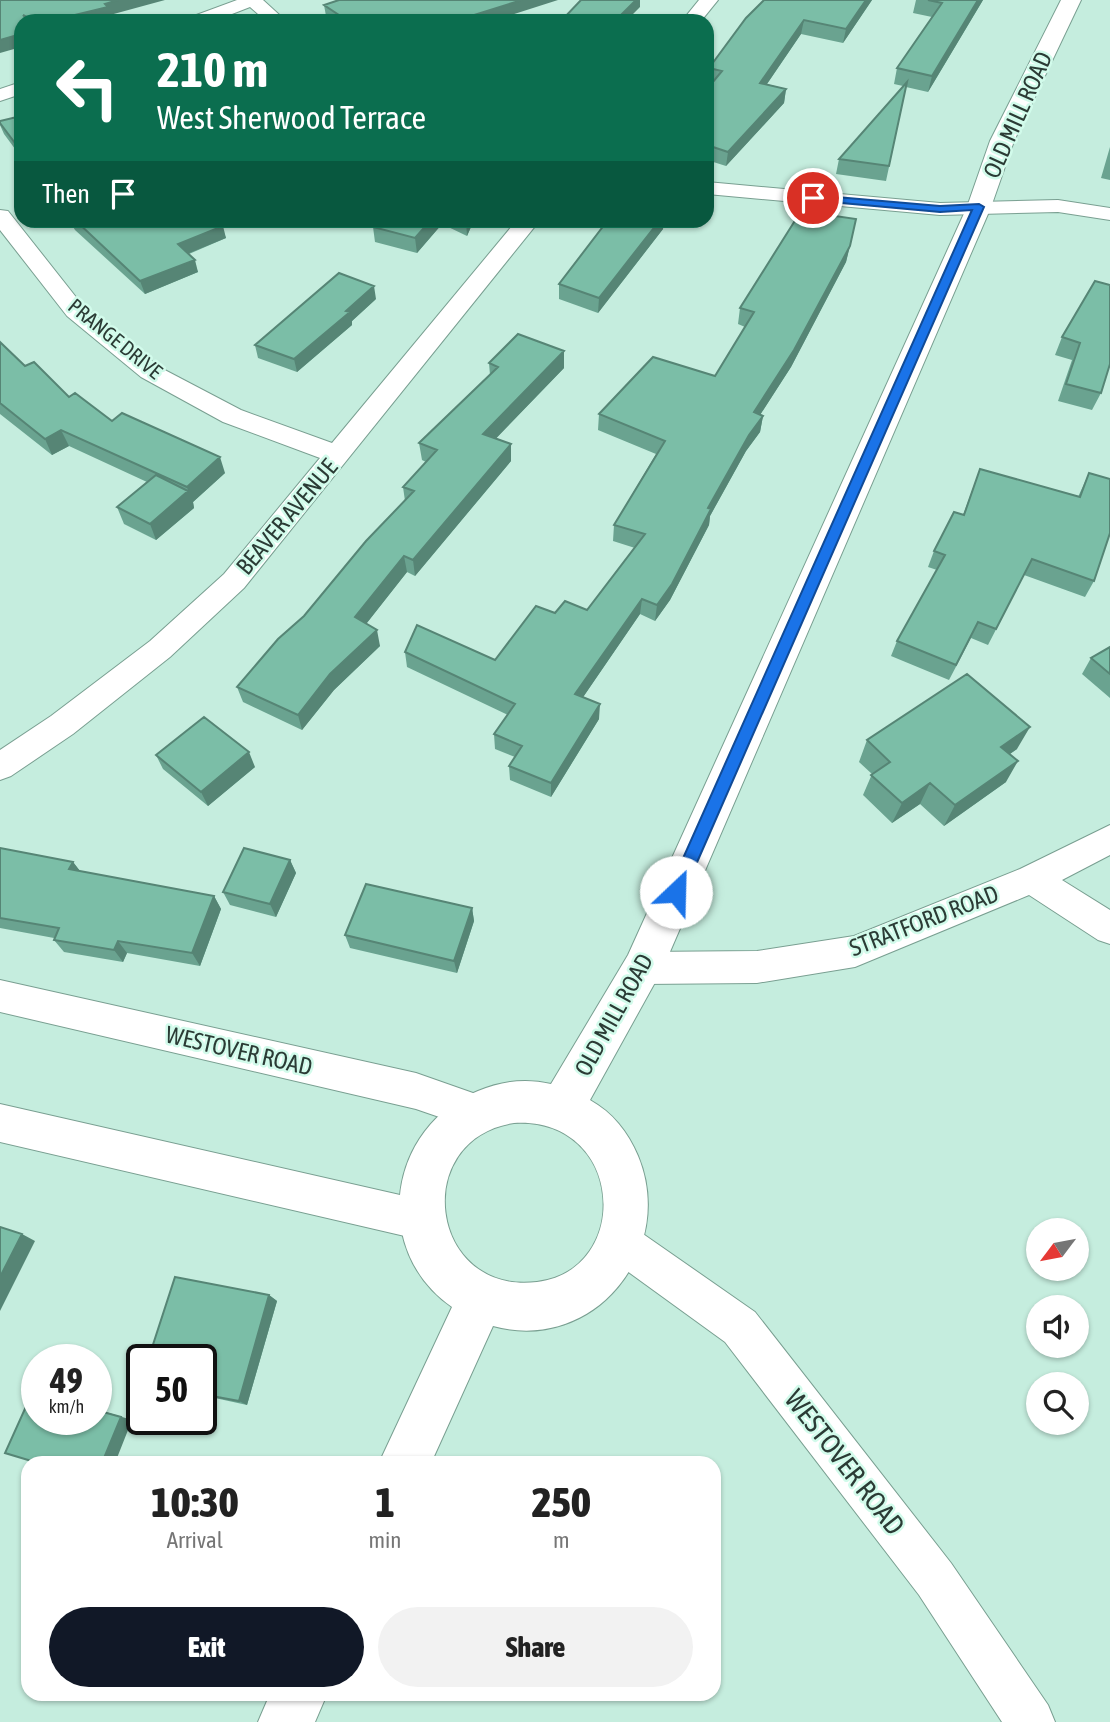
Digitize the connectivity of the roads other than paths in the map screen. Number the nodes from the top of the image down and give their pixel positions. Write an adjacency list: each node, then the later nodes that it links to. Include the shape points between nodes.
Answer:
1 (252, 0): 4 (street); 5 (street)
2 (709, 0): 6 (street)
3 (1071, 0): 8 (main road, OLD MILL ROAD, via 1002,141)
4 (215, 14)
5 (269, 14)
6 (697, 14)
7 (714, 189): 8 (street, via 940,209)
8 (979, 207): 9 (street, via 1058,206); 17 (main road, OLD MILL ROAD)
9 (1110, 214)
10 (0, 216): 12 (street, PRANGE DRIVE, via 75,311 150,372 232,416)
11 (522, 228): 12 (street, BEAVER AVENUE)
12 (338, 455): 13 (street, BEAVER AVENUE, via 234,581 160,649)
13 (0, 767)
14 (1110, 839): 15 (street, STRATFORD ROAD)
15 (1032, 878): 16 (street); 17 (street, STRATFORD ROAD, via 855,951 757,967)
16 (1110, 929)
17 (643, 968): 19 (main road, OLD MILL ROAD)
18 (0, 996): 20 (street, WESTOVER ROAD, via 416,1091)
19 (562, 1107): 20 (main road, via 534,1100 505,1102); 23 (main road, via 589,1123 610,1147 623,1176 626,1209)
20 (477, 1112): 22 (main road, via 452,1130 433,1156 423,1187)
21 (0, 1123): 22 (street)
22 (422, 1220): 24 (main road, via 432,1252 452,1280)
23 (619, 1241): 24 (main road, via 597,1276 563,1300 521,1309); 28 (street, WESTOVER ROAD, via 740,1327 935,1579)
24 (480, 1300): 25 (main road)
25 (408, 1456)
26 (296, 1701): 27 (main road)
27 (286, 1722)
28 (1031, 1722)

